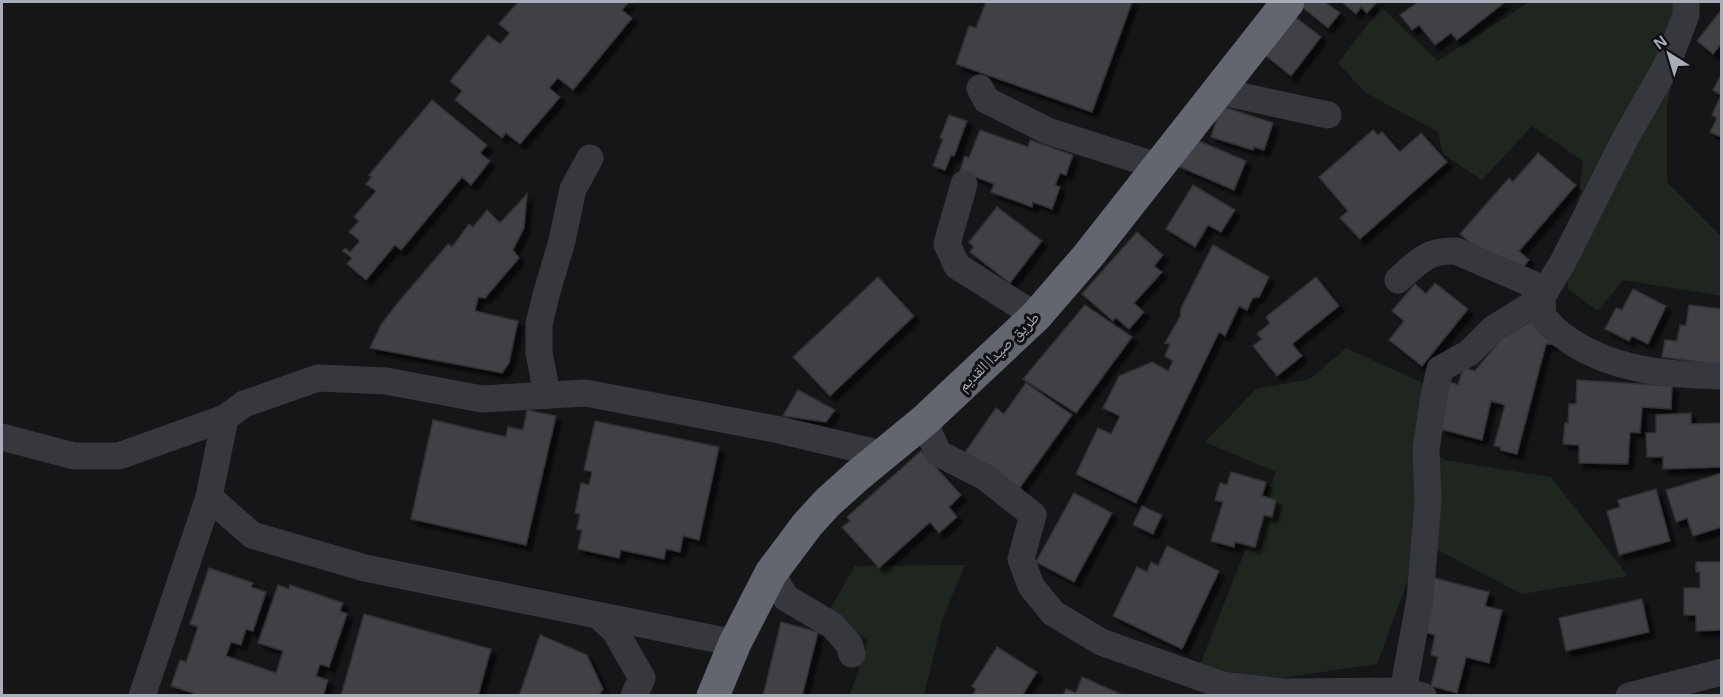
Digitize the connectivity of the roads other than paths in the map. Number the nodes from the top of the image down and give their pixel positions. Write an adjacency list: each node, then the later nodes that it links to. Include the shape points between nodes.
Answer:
1 (1288, 2): 4 (highway, طريق صيدا القديم)
2 (1686, 2): 10 (street, via 1686,15 1666,67)
3 (980, 88): 7 (street, via 986,100 1048,131)
4 (1218, 91): 5 (street); 7 (highway, طريق صيدا القديم)
5 (1328, 116)
6 (590, 158): 13 (street, via 573,189 539,324 539,352)
7 (1157, 165): 11 (highway, طريق صيدا القديم, via 1088,256)
8 (964, 184): 11 (street, via 947,244 957,266)
9 (1398, 280): 10 (street, via 1424,257 1456,251)
10 (1544, 294): 12 (street, via 1543,317 1562,336 1592,355 1676,375); 24 (street, via 1493,329 1469,353 1440,369 1426,449 1428,501)
11 (1036, 316): 15 (highway, طريق صيدا القديم)
12 (1722, 376)
13 (548, 395): 14 (street, via 482,399 386,381 318,378 244,404); 17 (street, via 586,393 775,429)
14 (225, 418): 16 (street, via 119,456 74,456); 18 (street)
15 (924, 422): 17 (highway, طريق صيدا القديم); 24 (street, via 938,453 985,477 1033,515 1021,559 1030,586 1053,613 1101,642 1222,685 1282,692)
16 (2, 437)
17 (881, 454): 19 (highway, طريق صيدا القديم, via 827,503)
18 (209, 497): 20 (street, via 252,535 365,568); 25 (street)
19 (771, 573): 21 (highway, طريق صيدا القديم); 22 (street, via 786,598 832,625 849,644)
20 (600, 617): 21 (street); 26 (street, via 615,631 642,678)
21 (735, 643): 27 (highway, طريق صيدا القديم)
22 (852, 654)
23 (1722, 672): 28 (street)
24 (1413, 693)
25 (142, 696)
26 (634, 696)
27 (713, 696)
28 (1629, 696)

